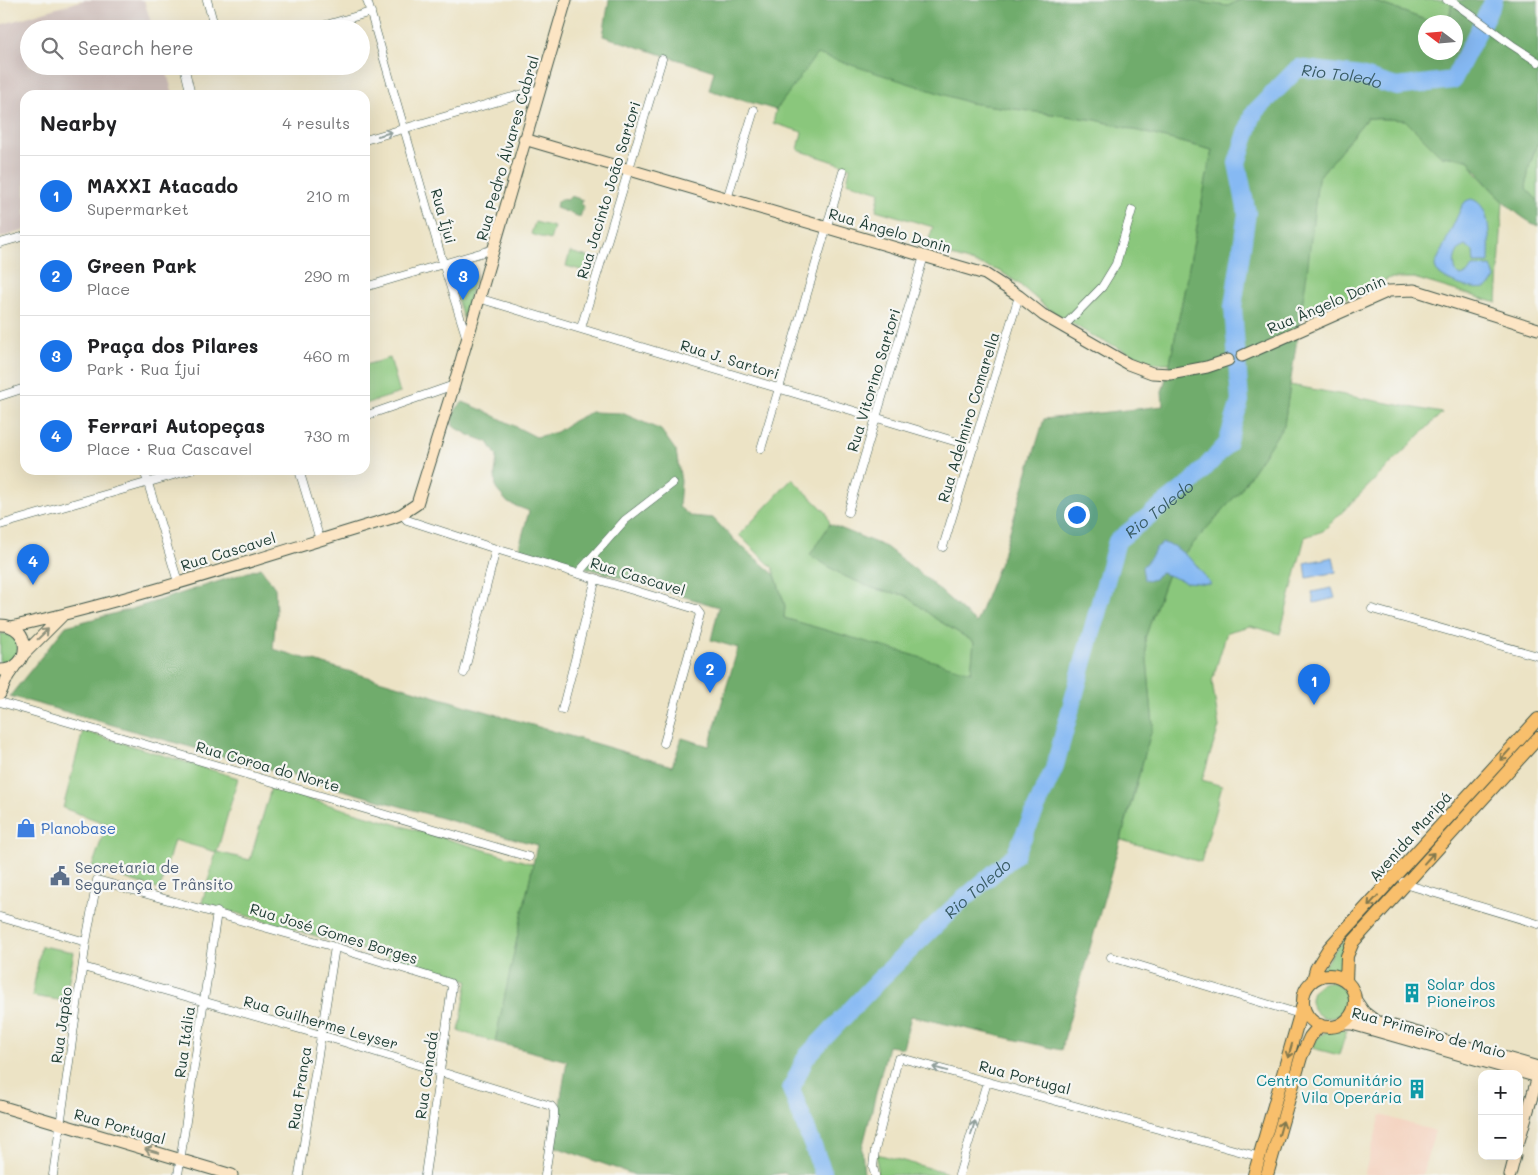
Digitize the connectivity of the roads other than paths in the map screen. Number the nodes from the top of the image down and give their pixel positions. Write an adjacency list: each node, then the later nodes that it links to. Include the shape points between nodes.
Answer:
1 (207, 0): 6 (street)
2 (367, 0): 5 (street, Rua Íjui)
3 (566, 0): 11 (street, Rua Pedro Álvares Cabral)
4 (1447, 0): 9 (street)
5 (371, 12): 7 (street); 14 (street, Rua Íjui)
6 (213, 20)
7 (343, 20)
8 (662, 59): 17 (street, Rua Jacinto João Sartori)
9 (1538, 62)
10 (186, 75): 12 (street)
11 (540, 89): 14 (street); 16 (street, Rua Pedro Álvares Cabral)
12 (190, 90)
13 (754, 110): 19 (street)
14 (405, 129): 15 (street, one-way to 14); 26 (street, Rua Íjui)
15 (370, 139)
16 (524, 140): 17 (street, Rua Ângelo Donin); 24 (street, Rua Pedro Álvares Cabral)
17 (628, 170): 19 (street, Rua Ângelo Donin); 31 (street, Rua Jacinto João Sartori)
18 (843, 172): 21 (street)
19 (727, 199): 21 (street, Rua Ângelo Donin)
20 (1132, 210): 30 (street, via 1116,264 1102,287)
21 (826, 227): 25 (street, Rua Ângelo Donin); 37 (street)
22 (20, 237): 23 (street)
23 (0, 243)
24 (494, 249): 26 (street); 29 (street, Rua Pedro Álvares Cabral)
25 (924, 256): 28 (street, Rua Ângelo Donin, via 985,274); 41 (street, Rua Vitorino Sartori)
26 (443, 263): 27 (street); 33 (street, Rua Íjui)
27 (370, 285)
28 (1019, 296): 30 (street, Rua Ângelo Donin, via 1043,316); 42 (street, Rua Adelmiro Comarella)
29 (478, 298): 31 (street, Rua J. Sartori); 33 (street, Rua Pedro Álvares Cabral)
30 (1063, 327): 35 (street, Rua Ângelo Donin, via 1128,364 1152,373 1170,374)
31 (581, 328): 37 (street, Rua J. Sartori)
32 (1538, 329): 34 (street, Rua Ângelo Donin, via 1414,290 1388,291)
33 (467, 339): 36 (street, Rua Pedro Álvares Cabral)
34 (1242, 356): 35 (street)
35 (1228, 360)
36 (454, 385): 40 (street); 49 (street, Rua Pedro Álvares Cabral)
37 (778, 387): 41 (street, Rua J. Sartori); 43 (street)
38 (20, 390): 39 (street)
39 (0, 396)
40 (370, 414)
41 (876, 417): 42 (street, Rua J. Sartori); 50 (street, Rua Vitorino Sartori)
42 (974, 447): 54 (street, Rua Adelmiro Comarella)
43 (761, 449)
44 (145, 475): 47 (street)
45 (174, 475): 47 (street)
46 (300, 475): 53 (street)
47 (147, 483): 52 (street); 58 (street)
48 (673, 483): 56 (street, via 625,520)
49 (417, 504): 51 (street, Rua Cascavel)
50 (848, 512)
51 (402, 514): 53 (street, Rua Cascavel); 55 (street, Rua Cascavel, via 407,520)
52 (0, 525)
53 (320, 540): 58 (street, Rua Cascavel)
54 (944, 547)
55 (496, 549): 56 (street, Rua Cascavel); 66 (street)
56 (578, 573): 57 (street, Rua Cascavel)
57 (596, 578): 69 (street); 72 (street, Rua Cascavel, via 696,609 700,614)
58 (178, 582): 60 (street, Rua Cascavel)
59 (1372, 609): 63 (street)
60 (63, 615): 61 (street, Rua Cascavel); 62 (street, Rua Cascavel, one-way to 60)
61 (4, 623): 62 (street, via 22,637)
62 (24, 654): 64 (street, Rua Cascavel)
63 (1538, 656)
64 (15, 666): 65 (street); 67 (street, Rua Cascavel)
65 (0, 670)
66 (464, 672)
67 (0, 694)
68 (0, 702): 73 (street, Rua Coroa do Norte)
69 (562, 710)
70 (1538, 719): 74 (main road, Avenida Maripá, one-way to 74)
71 (1538, 738): 74 (main road, Avenida Maripá, one-way to 71)
72 (664, 743)
73 (529, 857)
74 (1401, 879): 78 (street); 83 (main road, Avenida Maripá, one-way to 83, via 1329,948); 85 (main road, Avenida Maripá, via 1352,942 1347,956)
75 (97, 880): 76 (street, Rua José Gomes Borges); 79 (street, Rua Japão)
76 (217, 912): 80 (street, Rua José Gomes Borges); 87 (street, Rua Itália)
77 (0, 917): 79 (street)
78 (1538, 924)
79 (86, 942): 82 (street, Rua Japão)
80 (334, 947): 84 (street, Rua José Gomes Borges); 91 (street, Rua França)
81 (1111, 958): 88 (street)
82 (83, 967): 87 (street, Rua Guilherme Leyser); 97 (street, Rua Japão)
83 (1313, 980): 85 (main road, via 1330,974); 88 (main road, via 1307,987)
84 (447, 981): 93 (street, Rua Canadá, via 452,987)
85 (1346, 981): 86 (main road)
86 (1355, 999): 89 (main road, via 1353,1011); 92 (street, Rua Primeiro de Maio, via 1376,1021)
87 (204, 1002): 91 (street, Rua Guilherme Leyser); 100 (street, Rua Itália)
88 (1302, 1009): 90 (main road); 99 (main road, one-way to 99)
89 (1341, 1024): 90 (main road); 94 (street, Rua Primeiro de Maio, via 1352,1024)
90 (1320, 1025): 111 (main road, one-way to 90, via 1301,1057)
91 (321, 1035): 93 (street, Rua Guilherme Leyser); 105 (street, Rua França)
92 (1538, 1067)
93 (441, 1072): 106 (street, Rua Canadá); 107 (street, Rua Guilherme Leyser, via 551,1106 554,1116)
94 (1538, 1077): 98 (street)
95 (987, 1082): 99 (street, Rua Portugal); 108 (street, Rua Portugal, one-way to 108, via 898,1059 873,1160); 109 (street, one-way to 95)
96 (0, 1106): 97 (street, Rua Portugal)
97 (60, 1125): 100 (street, Rua Portugal, one-way to 97); 102 (street, Rua Japão)
98 (1523, 1128)
99 (1260, 1157): 110 (main road)
100 (181, 1160): 103 (street, Rua Itália); 104 (street, Rua Portugal)
101 (1514, 1160): 112 (street)
102 (53, 1175)
103 (178, 1175)
104 (232, 1175)
105 (300, 1175)
106 (425, 1175)
107 (545, 1175)
108 (875, 1175)
109 (959, 1175)
110 (1254, 1175)
111 (1267, 1175)
112 (1510, 1175)

